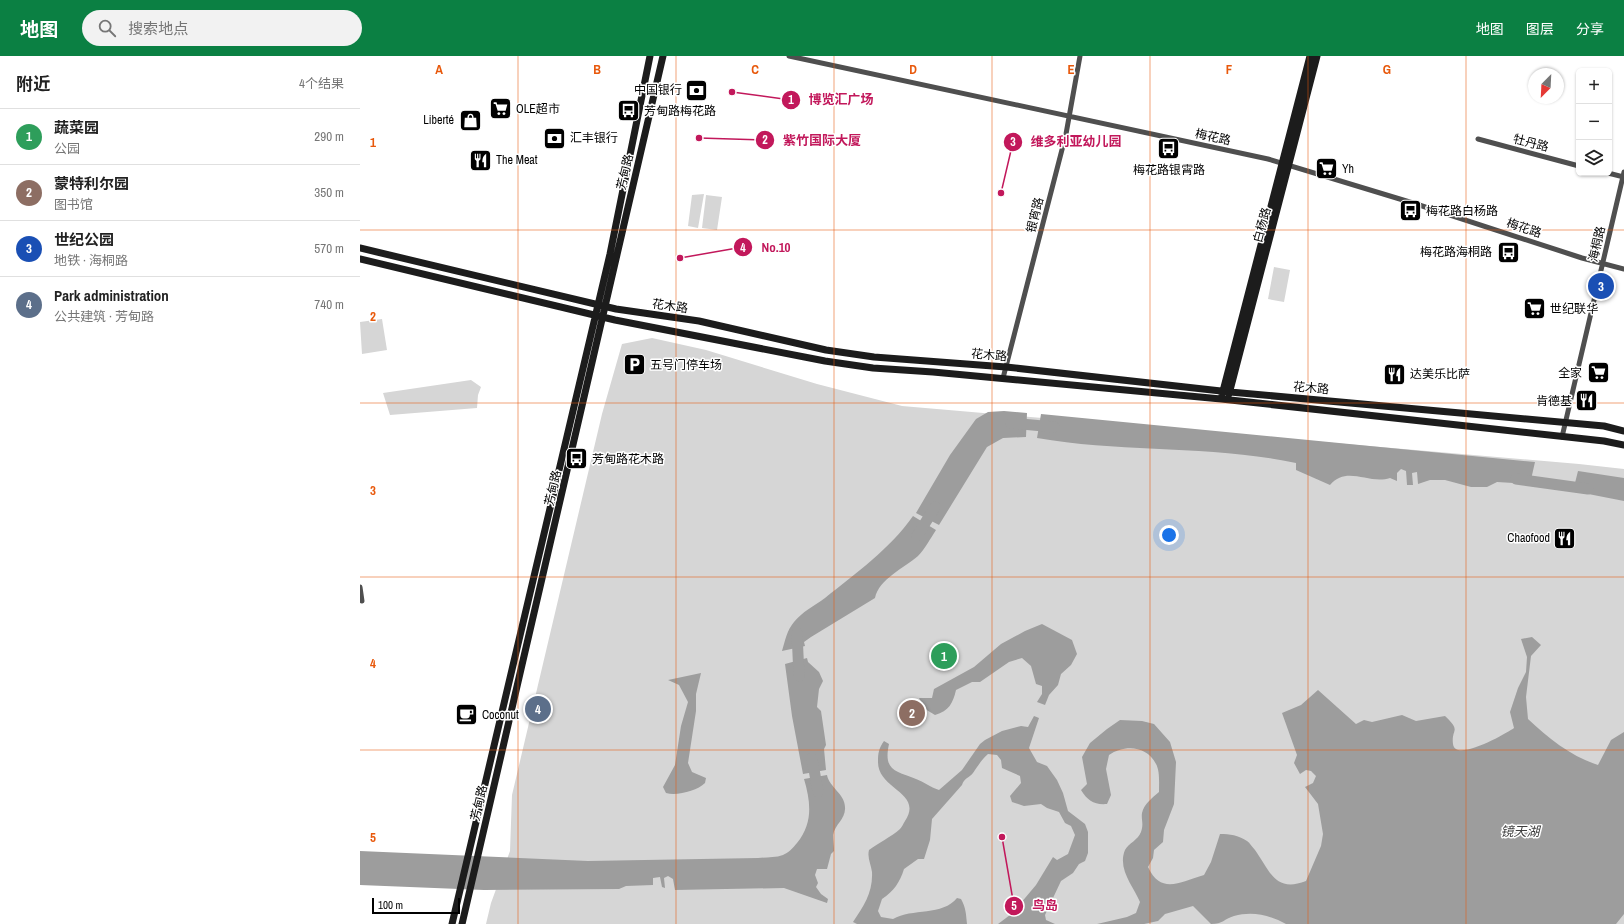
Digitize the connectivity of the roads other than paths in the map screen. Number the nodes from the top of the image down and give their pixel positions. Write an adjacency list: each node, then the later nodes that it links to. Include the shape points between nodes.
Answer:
1 (650, 56): 17 (main road, 芳甸路)
2 (663, 56): 18 (main road, 芳甸路)
3 (789, 56): 7 (street, 梅花路)
4 (1080, 56): 7 (street, 银宵路)
5 (1310, 56): 9 (main road, 白杨路)
6 (1317, 56): 9 (main road, 白杨路)
7 (1070, 117): 9 (street, 梅花路); 21 (street, 银宵路)
8 (1478, 139): 10 (street, 牡丹路)
9 (1286, 163): 15 (street, 梅花路); 23 (main road, 白杨路)
10 (1576, 165)
11 (1612, 174): 12 (street)
12 (1624, 175): 15 (street, 海桐路)
13 (360, 248): 17 (main road, 花木路)
14 (360, 259): 19 (main road, 花木路)
15 (1603, 264): 16 (street, 梅花路); 25 (street, 海桐路)
16 (1624, 269)
17 (598, 305): 18 (main road, 花木路); 19 (main road, 芳甸路)
18 (606, 306): 20 (main road, 芳甸路); 21 (main road, 花木路, via 616,310 699,321 826,350 874,357)
19 (596, 315): 20 (main road, 花木路); 31 (main road, 芳甸路)
20 (604, 317): 22 (main road, 花木路, via 825,361 873,368); 32 (main road, 芳甸路)
21 (1006, 367): 22 (street, 银宵路); 23 (main road, 花木路)
22 (1003, 378): 24 (main road, 花木路)
23 (1226, 391): 24 (main road, 白杨路); 25 (main road, 花木路)
24 (1224, 400): 27 (main road, 花木路)
25 (1566, 423): 26 (main road, 花木路, via 1604,426); 27 (street, 海桐路)
26 (1624, 431)
27 (1562, 437): 28 (main road, 花木路)
28 (1624, 445)
29 (360, 587): 30 (street)
30 (362, 601)
31 (452, 924)
32 (462, 924)

